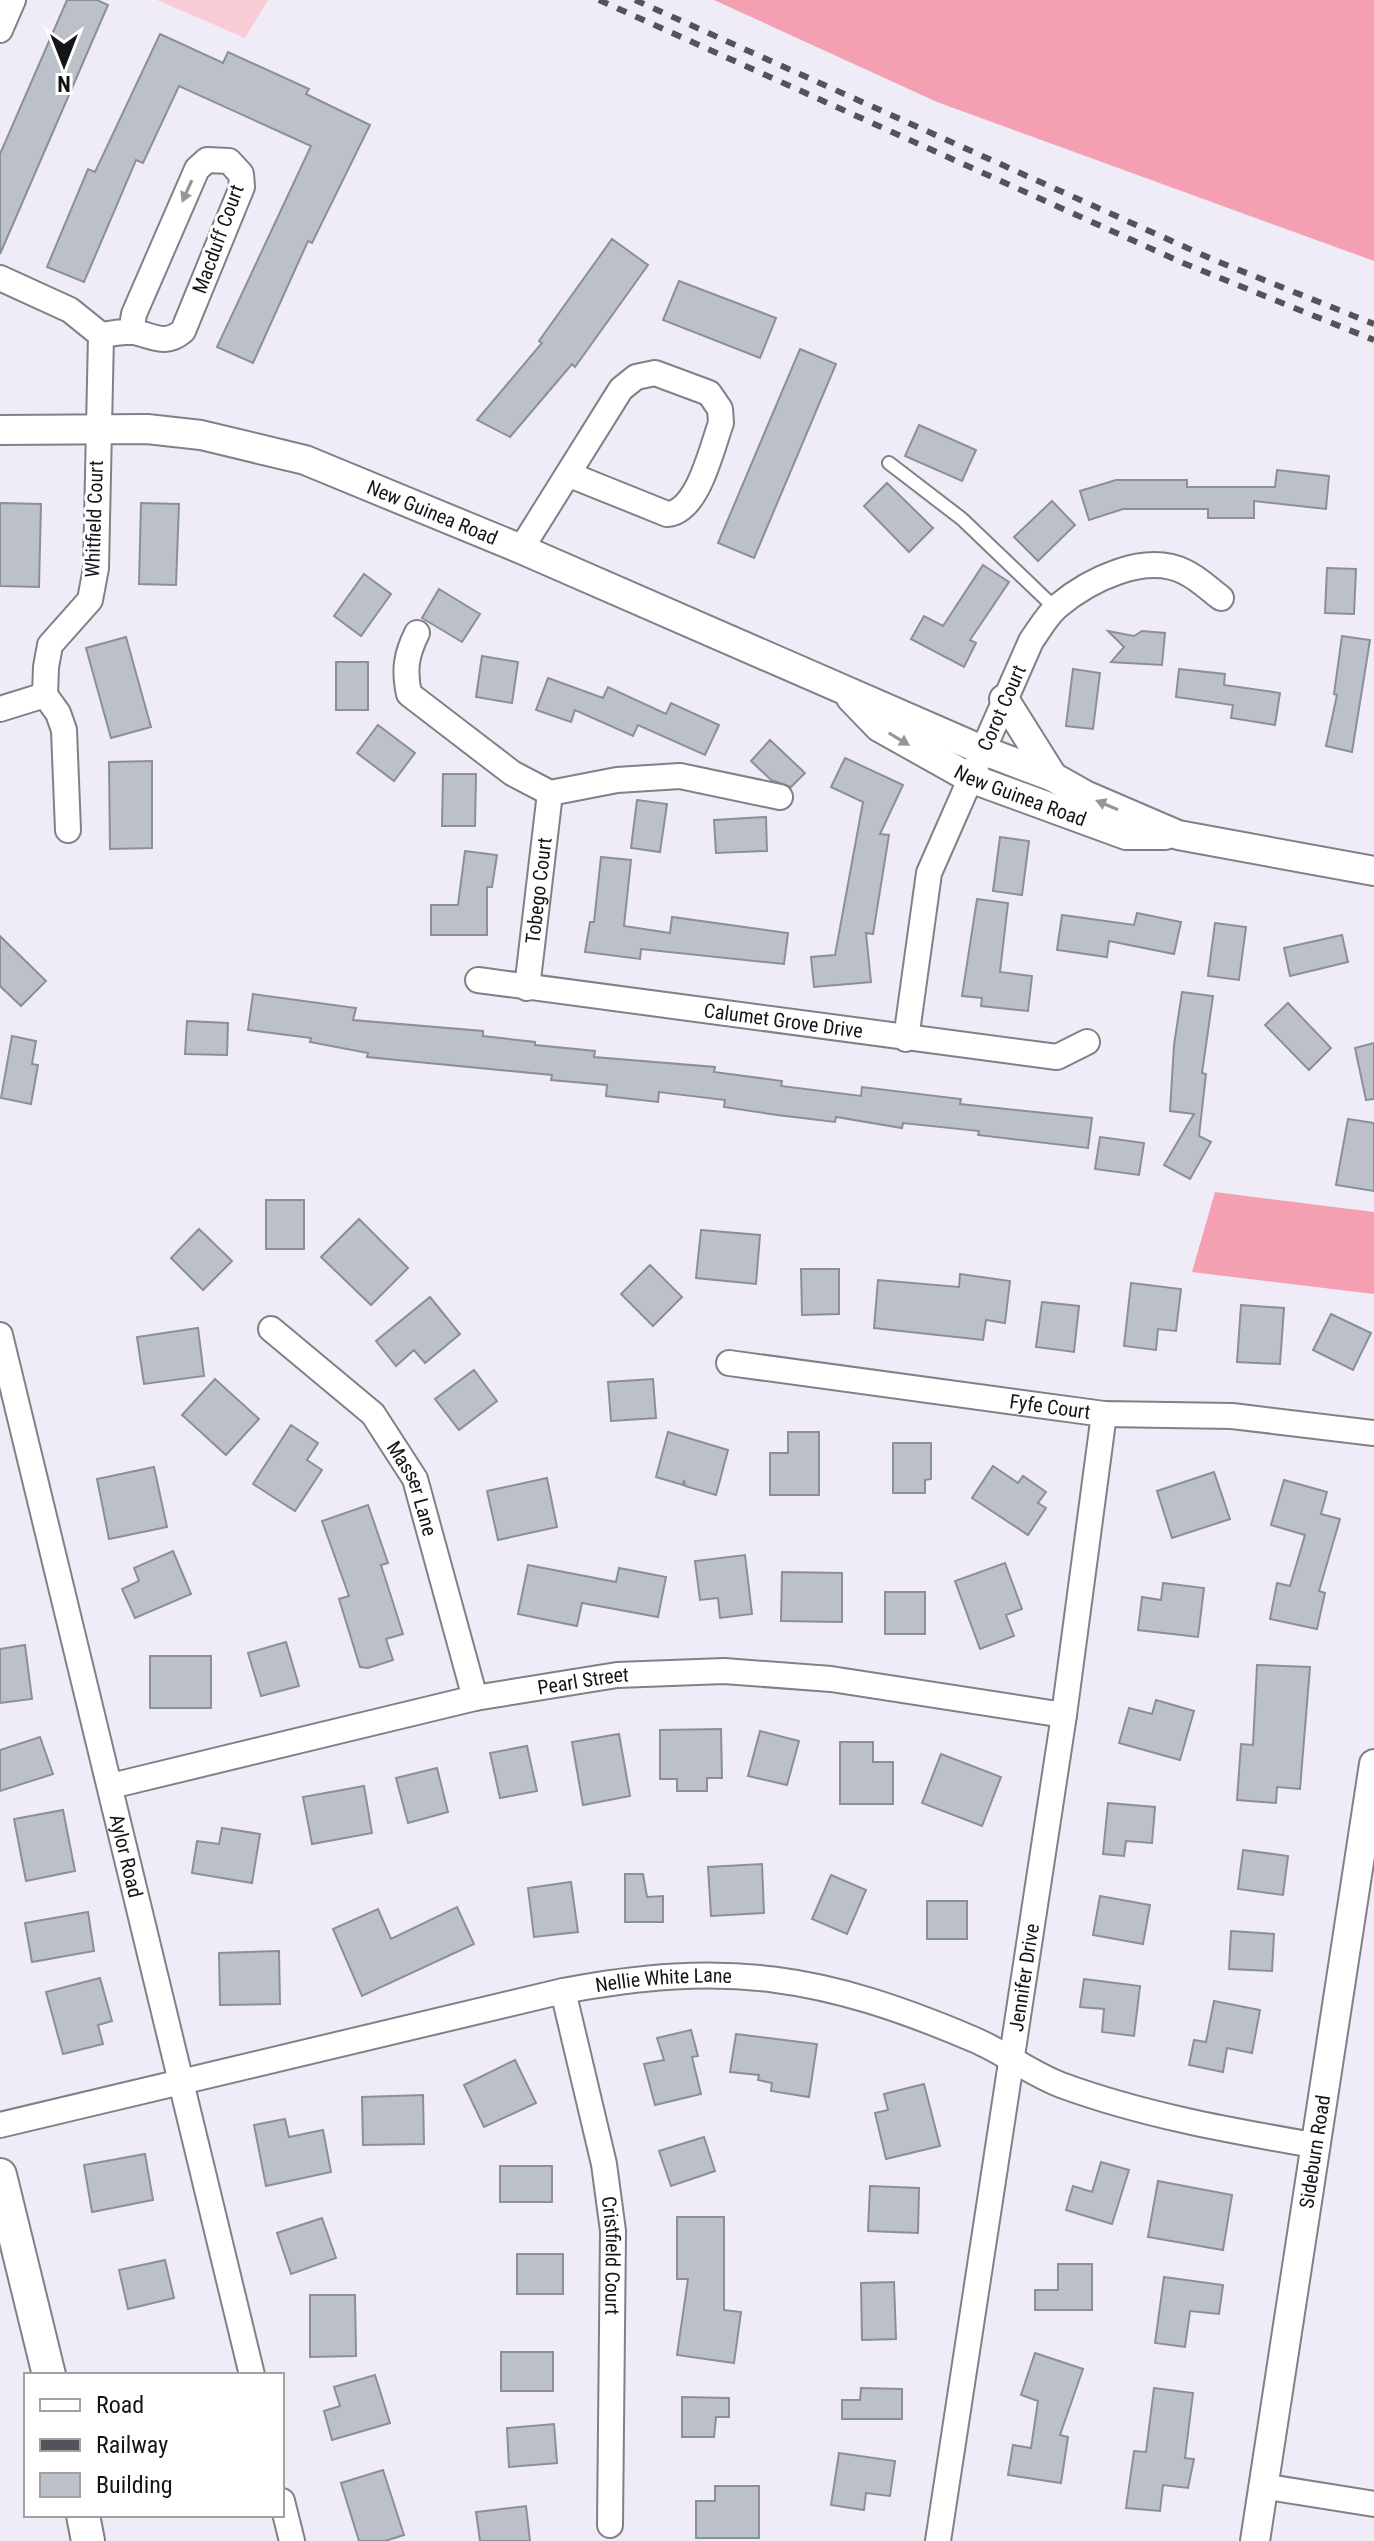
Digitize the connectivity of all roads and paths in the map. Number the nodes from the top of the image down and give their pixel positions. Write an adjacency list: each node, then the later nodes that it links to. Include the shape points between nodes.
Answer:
1 (13, 0): 2 (street)
2 (0, 30)
3 (0, 278): 5 (street, via 70,310)
4 (131, 332): 4 (street, Macduff Court, one-way to 4, via 163,341 183,331 242,187 241,174 229,161 207,160 197,169); 5 (street, Macduff Court)
5 (101, 335): 6 (street, Whitfield Court)
6 (96, 427): 7 (street, New Guinea Road); 10 (street, New Guinea Road, via 201,435 262,447); 15 (street, Whitfield Court, via 96,568 90,600 50,645)
7 (0, 430)
8 (889, 463): 12 (lane, via 962,519)
9 (570, 475): 9 (street, via 667,514 679,513 690,503 721,423 720,409 709,393 655,373 636,377 621,389); 10 (street)
10 (521, 549): 14 (street, New Guinea Road)
11 (1221, 598): 12 (street, Corot Court, via 1185,572 1151,565 1116,572)
12 (1055, 608): 16 (street, Corot Court, via 1031,641)
13 (417, 633): 21 (street, via 405,671 409,694 512,773)
14 (841, 688): 18 (street, New Guinea Road); 20 (street, New Guinea Road, one-way to 20, via 879,727)
15 (45, 695): 17 (street); 23 (street, via 64,730)
16 (1004, 699): 18 (street, Corot Court); 19 (street)
17 (0, 709)
18 (982, 750): 19 (street, New Guinea Road); 20 (street, Corot Court)
19 (1053, 777): 24 (street, New Guinea Road, one-way to 19)
20 (970, 778): 24 (street, New Guinea Road, via 1126,835); 28 (street, Corot Court, via 929,873)
21 (550, 793): 22 (street, via 617,780 680,776); 27 (street, Tobego Court)
22 (780, 797)
23 (68, 830)
24 (1178, 835): 25 (street, New Guinea Road)
25 (1374, 871)
26 (478, 980): 27 (street, Calumet Grove Drive)
27 (527, 988): 28 (street, Calumet Grove Drive)
28 (906, 1039): 29 (street, Calumet Grove Drive, via 1057,1057)
29 (1087, 1042)
30 (271, 1329): 35 (street, Masser Lane, via 373,1414 415,1479)
31 (0, 1335): 38 (street, Aylor Road)
32 (729, 1363): 33 (street, Fyfe Court)
33 (1104, 1414): 34 (street, Fyfe Court, via 1232,1416); 36 (street, Jennifer Drive)
34 (1374, 1433)
35 (475, 1698): 36 (street, Pearl Street, via 617,1675 724,1671 831,1679); 38 (street, Pearl Street)
36 (1064, 1715): 40 (street, Jennifer Drive)
37 (1374, 1764): 43 (street, Sideburn Road)
38 (111, 1786): 41 (street, Aylor Road)
39 (563, 1991): 40 (street, Nellie White Lane, via 676,1974 790,1980 896,2007); 41 (street, Nellie White Lane); 51 (street, Cristfield Court, via 604,2164 613,2231)
40 (1010, 2060): 43 (street, Nellie White Lane, via 1036,2075 1144,2112); 54 (street, Jennifer Drive)
41 (181, 2083): 42 (street, Nellie White Lane); 46 (street, Aylor Road)
42 (0, 2125)
43 (1313, 2145): 47 (street, Sideburn Road)
44 (0, 2175): 45 (main road)
45 (49, 2373)
46 (252, 2373)
47 (1262, 2486): 48 (street); 55 (street, Sideburn Road)
48 (1374, 2504)
49 (284, 2509): 53 (street)
50 (83, 2517): 52 (main road)
51 (610, 2525)
52 (88, 2541)
53 (292, 2541)
54 (938, 2541)
55 (1255, 2541)

